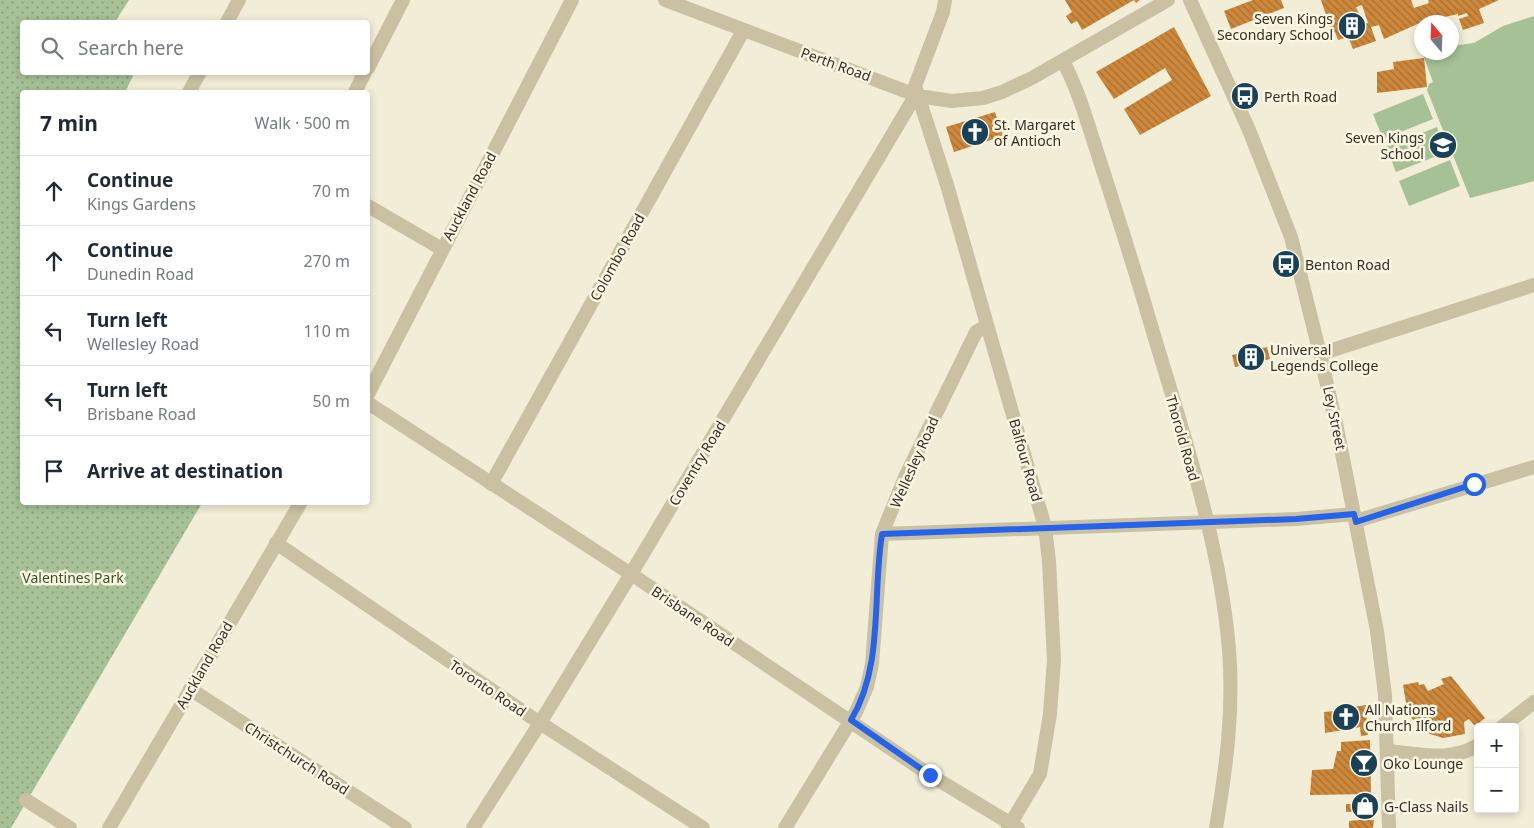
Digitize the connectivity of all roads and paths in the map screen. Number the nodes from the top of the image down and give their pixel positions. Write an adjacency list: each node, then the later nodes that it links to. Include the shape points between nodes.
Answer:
1 (239, 0): 8 (street)
2 (403, 0): 11 (street)
3 (572, 0): 18 (street, Auckland Road)
4 (665, 0): 9 (street, Perth Road)
5 (945, 0): 16 (street, via 916,86)
6 (1168, 0): 10 (street, Perth Road)
7 (1190, 0): 21 (street, Ley Street, via 1291,237)
8 (228, 20)
9 (743, 31): 16 (street, Perth Road); 25 (street, Colombo Road)
10 (1063, 61): 16 (street, Perth Road, via 1020,84 983,98 952,101); 28 (street, Thorold Road, via 1084,112 1131,256)
11 (370, 64)
12 (198, 75): 14 (street)
13 (364, 75): 15 (street)
14 (190, 90)
15 (356, 90)
16 (918, 96): 20 (street, Balfour Road); 32 (street, Coventry Road)
17 (370, 207): 18 (street)
18 (442, 248): 22 (street, Auckland Road)
19 (1534, 285): 21 (street)
20 (986, 326): 29 (street, Balfour Road); 30 (street, Wellesley Road, via 971,340 905,477)
21 (1320, 354): 27 (street, Ley Street)
22 (370, 390)
23 (370, 404): 25 (street, Brisbane Road)
24 (1534, 467): 27 (street)
25 (491, 484): 32 (street, Brisbane Road)
26 (299, 505): 31 (street, Auckland Road)
27 (1355, 518): 28 (street); 39 (street, Ley Street, via 1386,695)
28 (1207, 521): 29 (street); 48 (street, Thorold Road, via 1230,650 1227,761)
29 (1045, 528): 30 (street); 41 (street, Balfour Road, via 1054,660 1050,714 1040,774)
30 (882, 534): 35 (street, Wellesley Road, via 872,664)
31 (276, 543): 33 (street, Auckland Road); 36 (street, Toronto Road)
32 (630, 574): 35 (street, Brisbane Road); 36 (street, Coventry Road)
33 (190, 688): 43 (street, Auckland Road); 44 (street, Christchurch Road)
34 (1534, 702): 37 (street)
35 (851, 720): 41 (street, Brisbane Road, via 930,775); 47 (street, Wellesley Road)
36 (540, 723): 45 (street, Coventry Road); 46 (street, Toronto Road)
37 (1507, 723)
38 (1474, 748): 39 (street, via 1446,757)
39 (1387, 751): 49 (street, Ley Street)
40 (26, 800): 42 (street)
41 (1013, 826)
42 (70, 828)
43 (110, 828)
44 (404, 828)
45 (473, 828)
46 (702, 828)
47 (785, 828)
48 (1216, 828)
49 (1388, 828)

